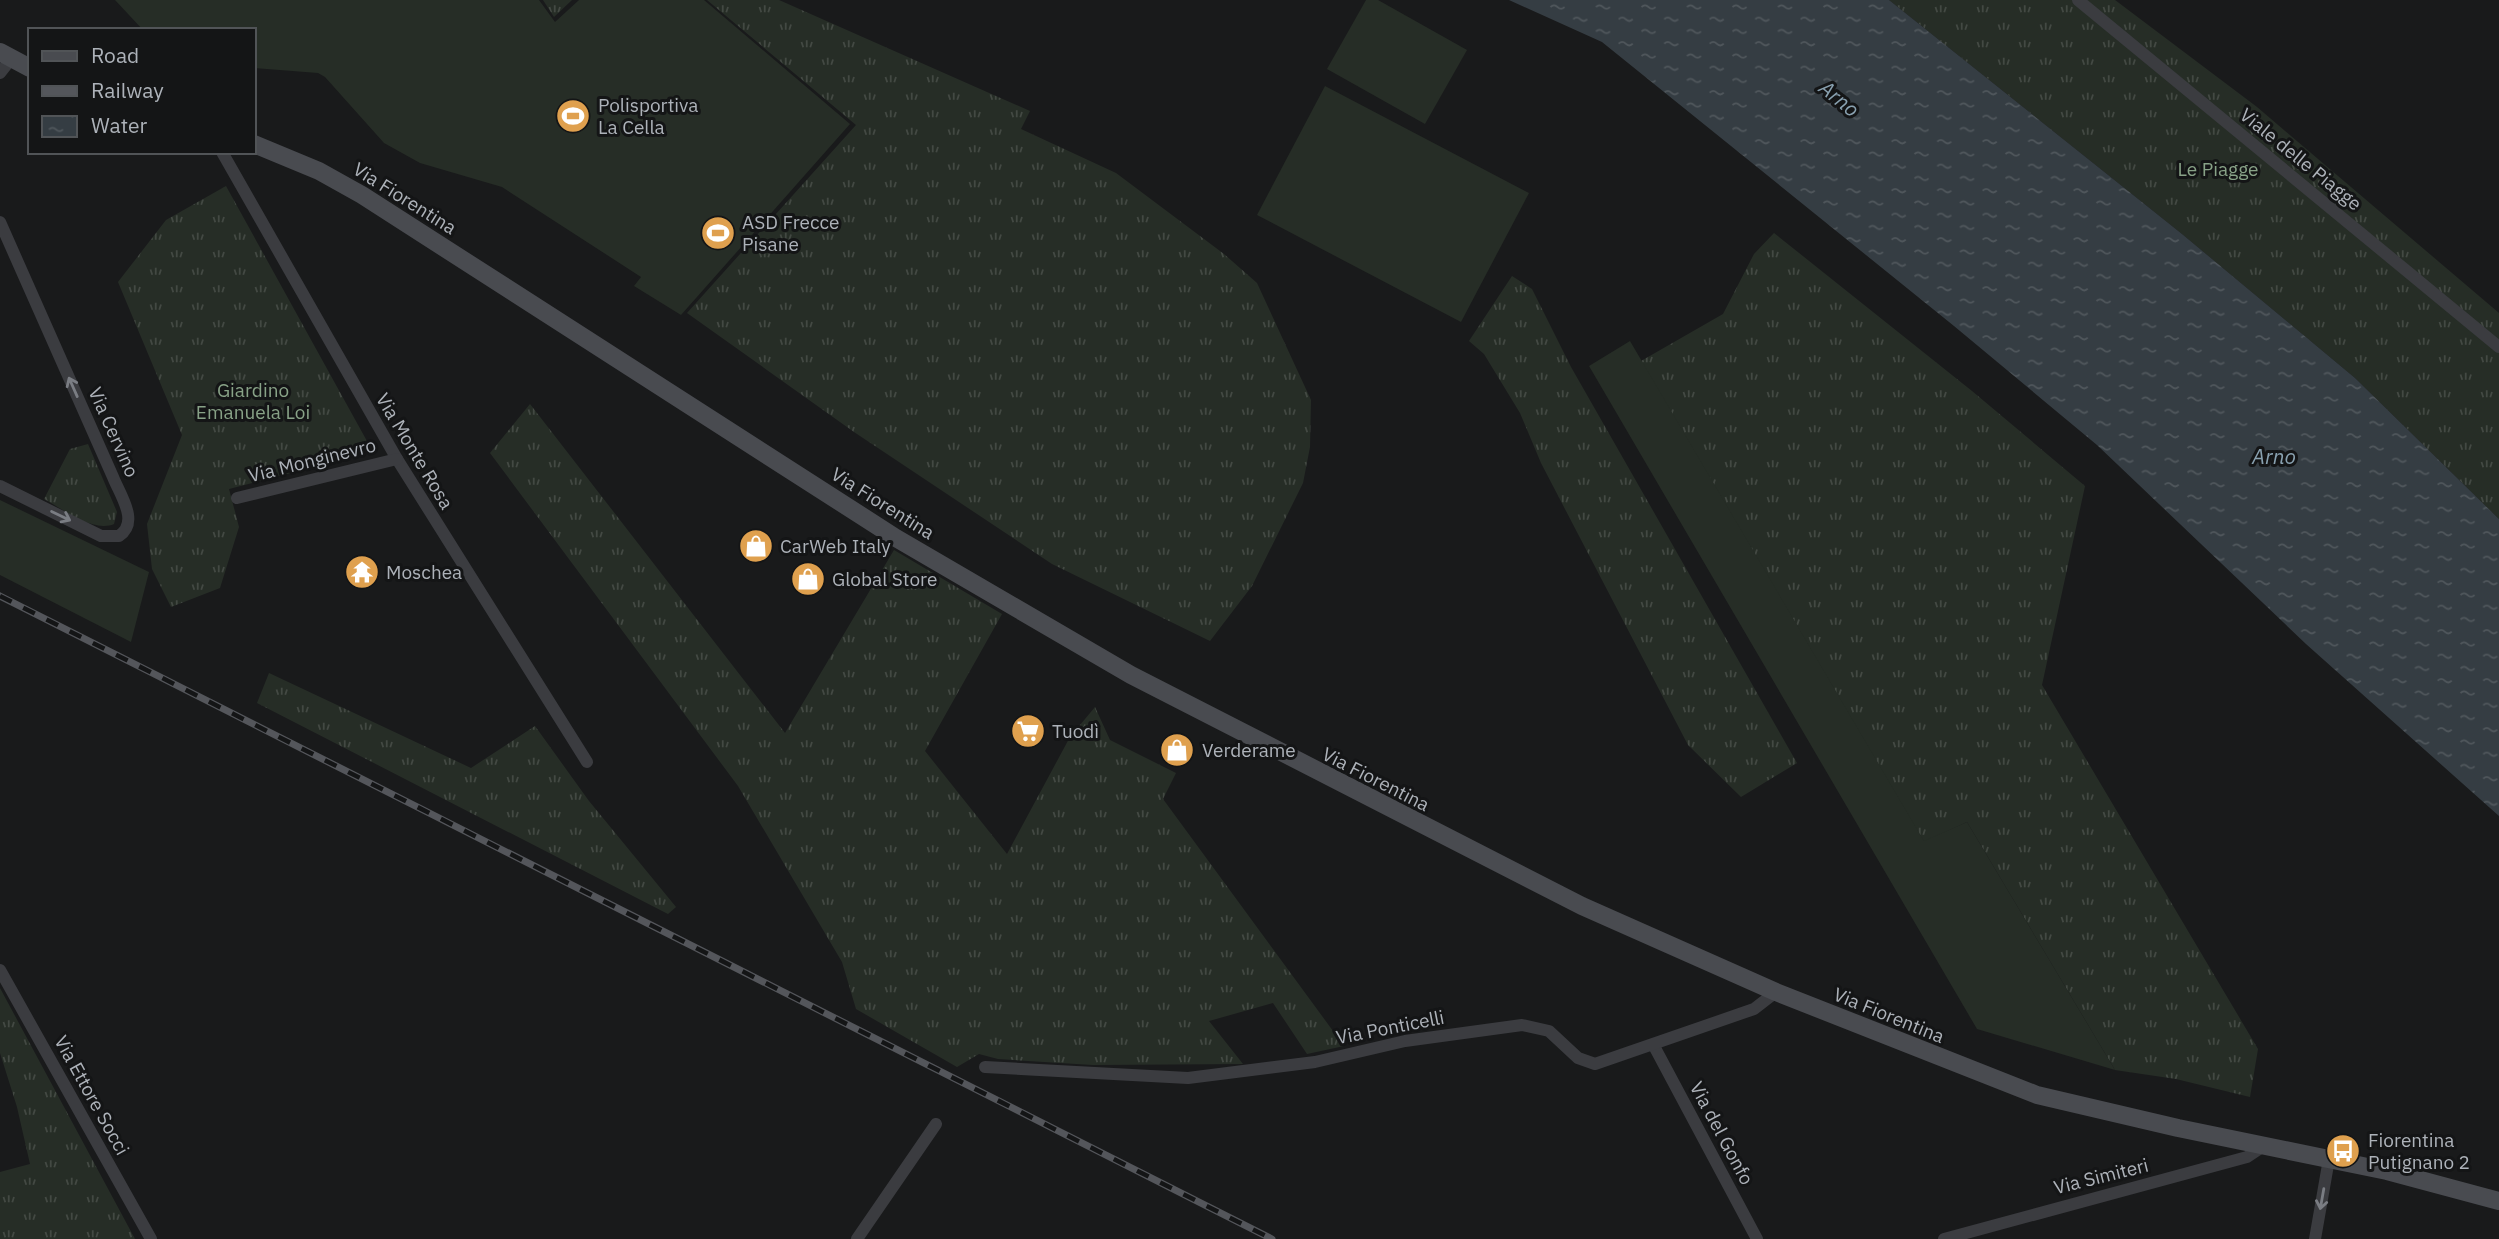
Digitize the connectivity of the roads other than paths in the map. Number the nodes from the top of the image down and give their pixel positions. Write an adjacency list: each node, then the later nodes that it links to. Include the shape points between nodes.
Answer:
1 (2078, 0): 7 (street, Viale delle Piagge)
2 (4, 61): 3 (main road)
3 (28, 67)
4 (256, 145): 13 (main road, Via Fiorentina, via 319,171 372,201 896,538 1131,675 1581,906)
5 (223, 154): 8 (street, Via Monte Rosa)
6 (0, 222): 9 (street, Via Cervino, one-way to 6, via 101,536 119,536 128,524 129,514)
7 (2499, 347)
8 (397, 459): 10 (street, Via Monginevro); 11 (street, Via Monte Rosa)
9 (0, 486)
10 (237, 498)
11 (587, 762)
12 (0, 970): 20 (street, Via Ettore Socci)
13 (1776, 992): 14 (street, Via Ponticelli, via 1754,1009); 17 (main road, Via Fiorentina, via 2037,1095)
14 (1654, 1046): 15 (street, Via Ponticelli, via 1588,1063 1549,1031 1522,1025 1405,1041 1302,1065 1188,1079); 22 (street, Via del Gonfo)
15 (985, 1067)
16 (936, 1124): 21 (street)
17 (2265, 1145): 18 (main road, Via Fiorentina); 23 (street, Via Simiteri, via 2224,1164)
18 (2329, 1159): 19 (main road, Via Fiorentina); 24 (street, one-way to 24)
19 (2499, 1201)
20 (151, 1239)
21 (857, 1239)
22 (1757, 1239)
23 (1944, 1239)
24 (2315, 1239)

